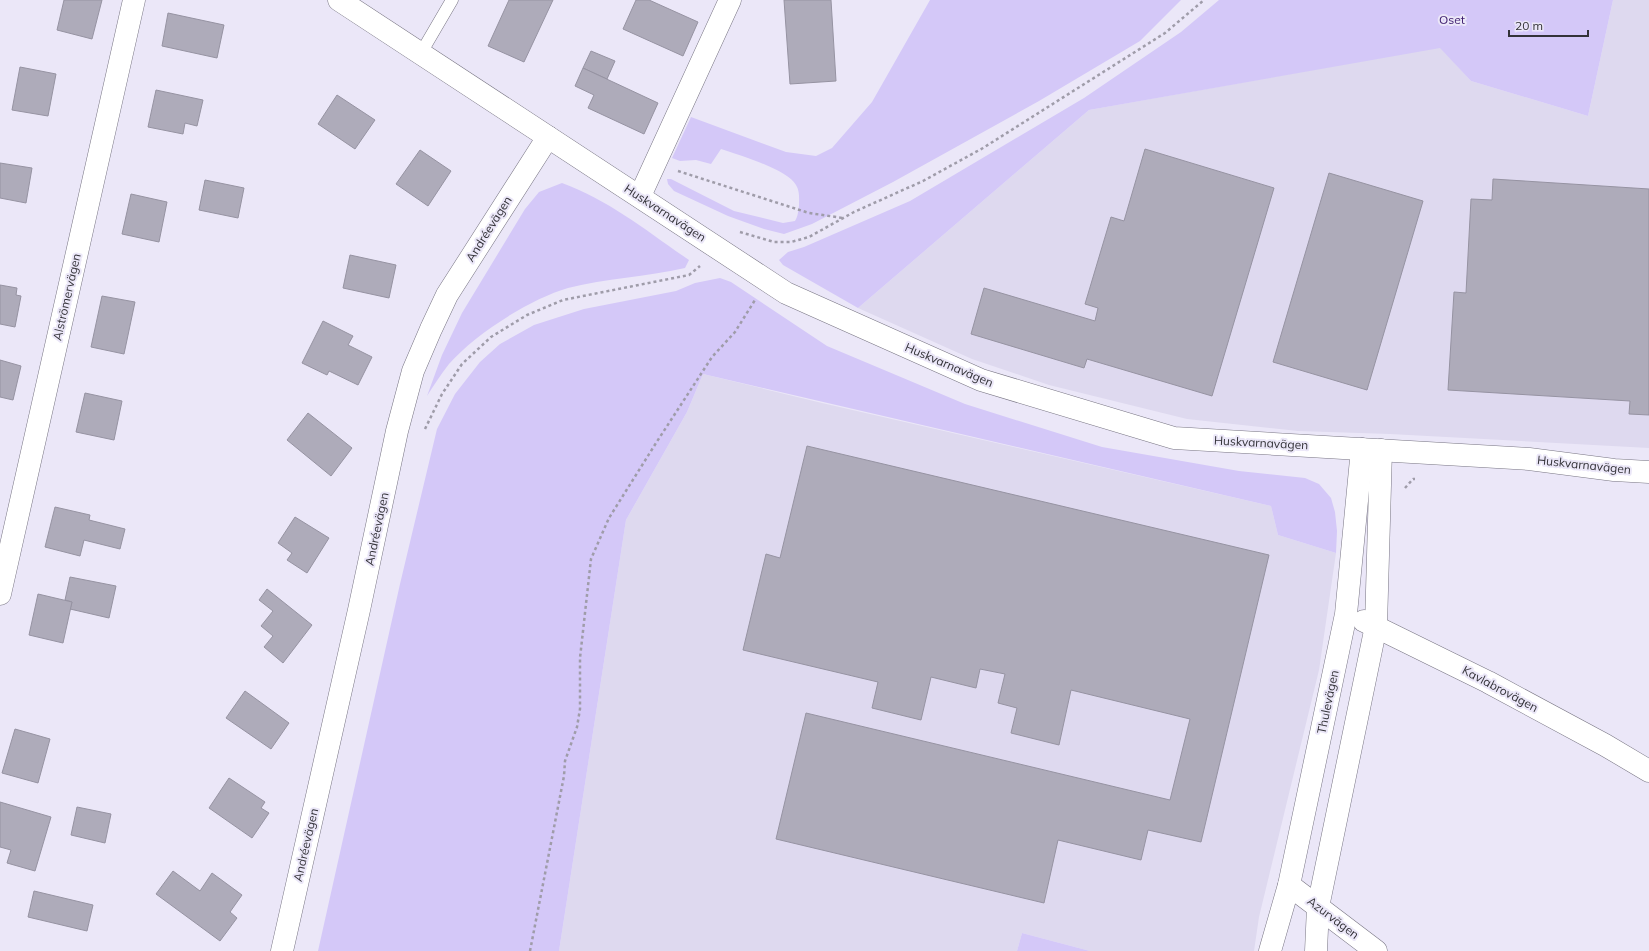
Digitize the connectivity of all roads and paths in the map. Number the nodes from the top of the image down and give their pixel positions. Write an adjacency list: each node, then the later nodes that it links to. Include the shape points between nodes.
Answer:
1 (134, 0): 16 (street, Alströmervägen)
2 (339, 0): 6 (street, Huskvarnavägen)
3 (452, 0): 6 (lane)
4 (730, 0): 8 (street)
5 (1204, 0): 10 (path, via 1165,33 983,148 923,181)
6 (420, 53): 7 (street, Huskvarnavägen)
7 (548, 137): 9 (street, Huskvarnavägen); 22 (street, Andréevägen, via 447,295 414,371 397,431)
8 (655, 164): 9 (street); 10 (path, via 809,213)
9 (640, 196): 11 (street, Huskvarnavägen)
10 (844, 218): 11 (path, via 809,237 791,242 774,242 733,230 726,233)
11 (716, 247): 12 (street, Huskvarnavägen); 13 (path, via 703,264 689,275 563,300 527,315 491,337 462,364 442,394)
12 (768, 281): 14 (street, Huskvarnavägen, via 786,293 981,380 1174,438); 23 (path, via 735,332 712,357 656,443 609,518 591,559 580,658 580,709 577,727 565,761)
13 (424, 431)
14 (1372, 450): 15 (street, Huskvarnavägen, via 1529,459); 17 (street, Thulevägen); 18 (street)
15 (1649, 472)
16 (0, 594)
17 (1346, 614): 18 (street, Kavlabrovägen); 20 (street, Thulevägen)
18 (1376, 626): 19 (street, Kavlabrovägen, via 1606,745); 21 (street)
19 (1649, 772)
20 (1289, 885): 21 (street, Azurvägen); 24 (street, Thulevägen)
21 (1318, 907): 25 (street); 26 (street, Azurvägen)
22 (282, 951)
23 (530, 951)
24 (1270, 951)
25 (1316, 951)
26 (1376, 951)

